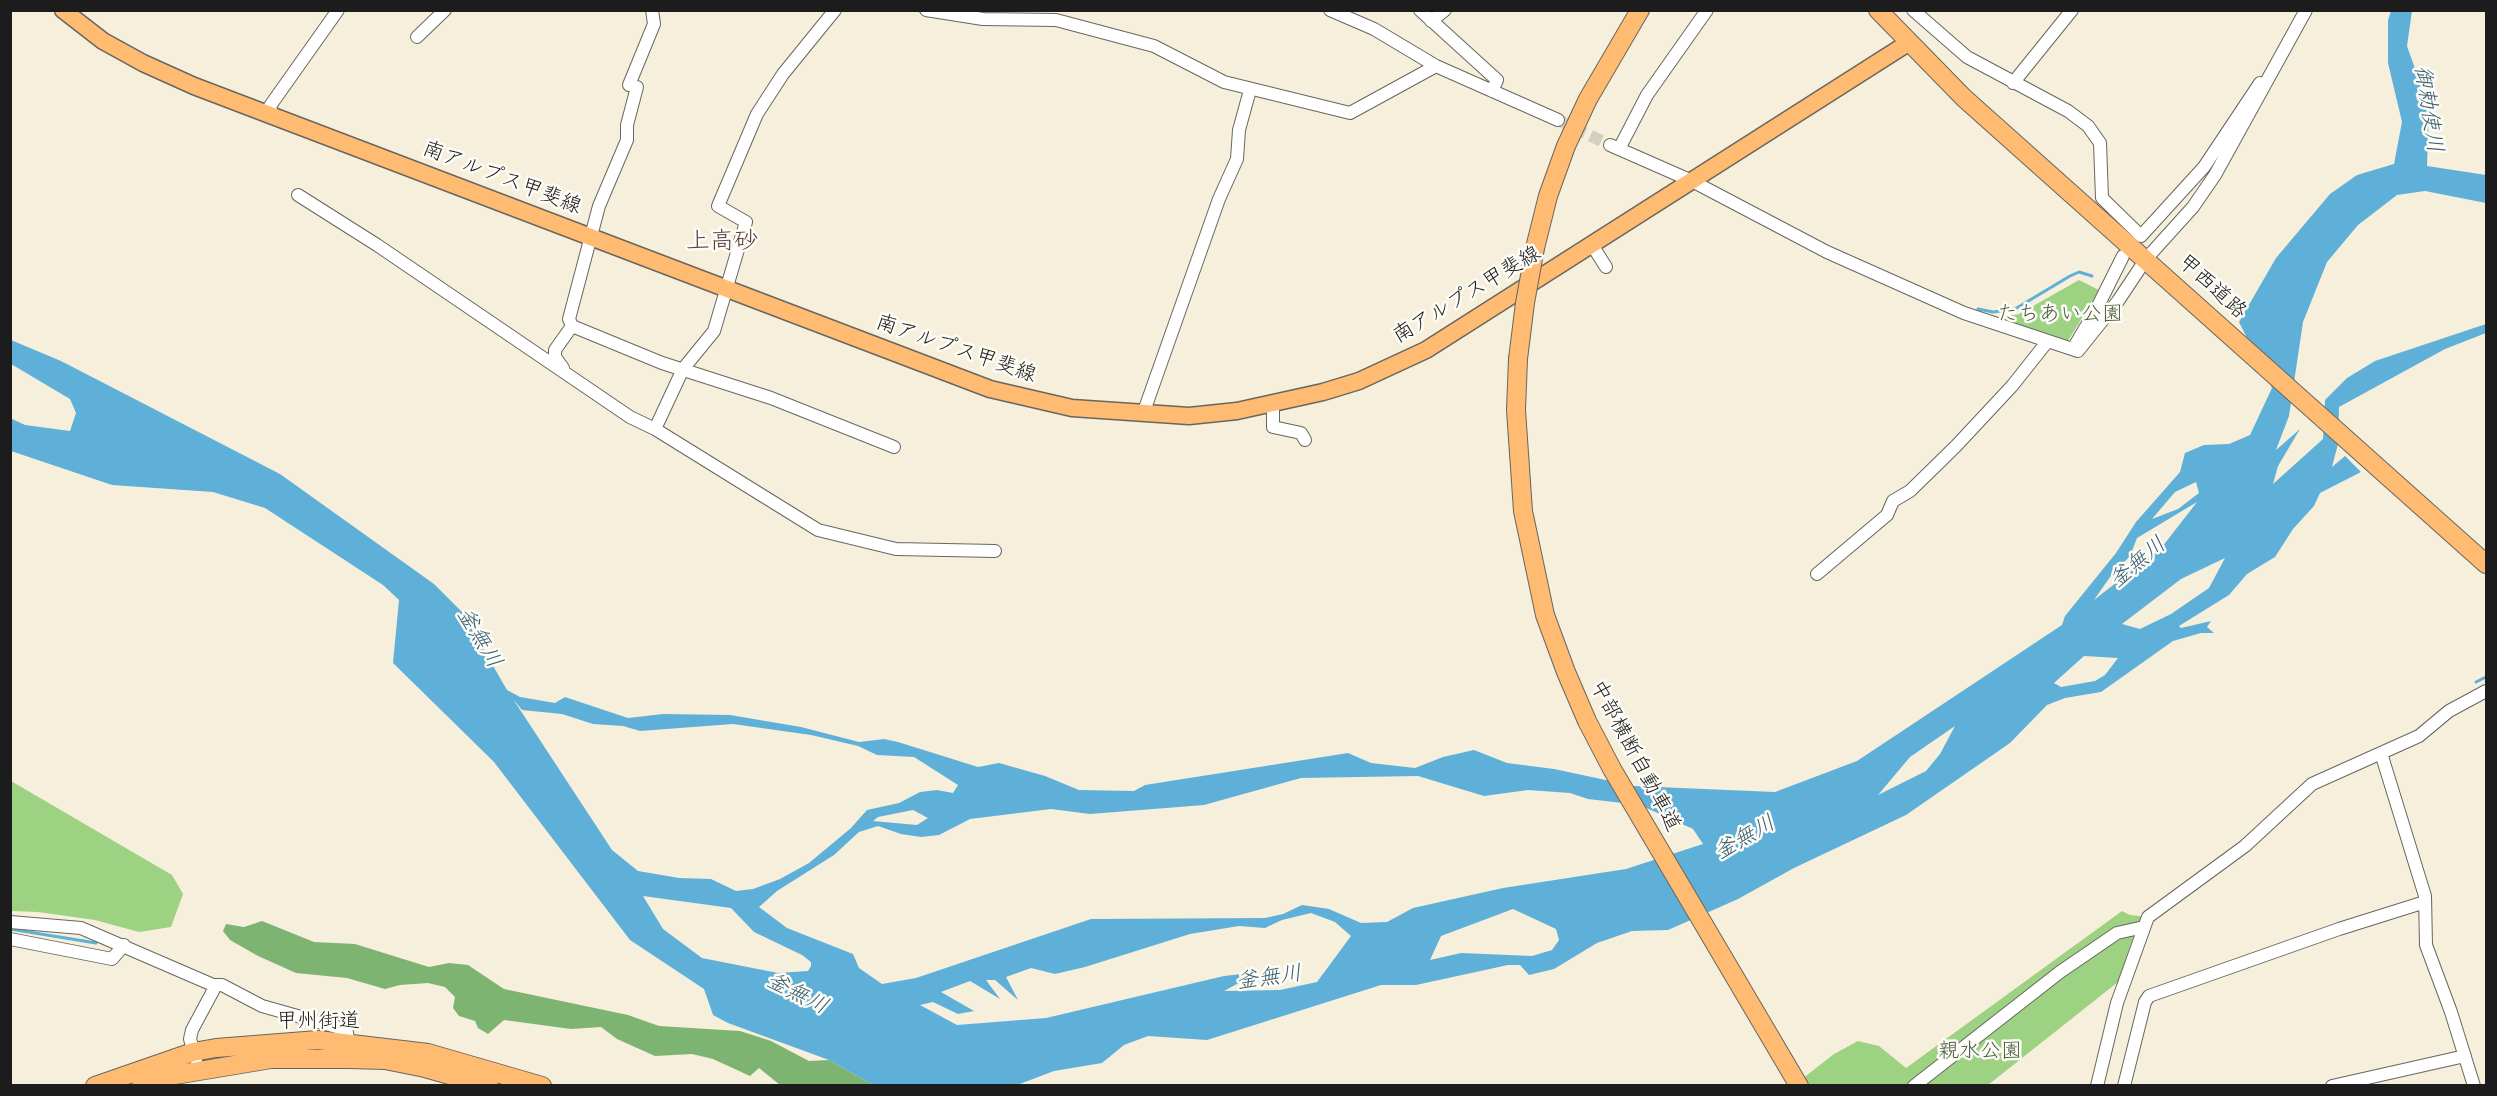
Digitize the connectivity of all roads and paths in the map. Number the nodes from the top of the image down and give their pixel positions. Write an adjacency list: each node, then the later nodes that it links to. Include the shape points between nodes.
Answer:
1 (63, 10): 25 (main road, 南アルプス甲斐線, via 103,41 143,63)
2 (338, 10): 25 (street, via 270,106)
3 (445, 10): 18 (street)
4 (652, 10): 29 (street, via 654,24 633,86 627,140 599,206)
5 (835, 10): 34 (street, via 783,74 757,114 718,206 746,222)
6 (926, 10): 23 (street, via 983,19 1056,20 1154,46 1224,82)
7 (1330, 10): 21 (street, via 1374,29)
8 (1420, 10): 17 (street)
9 (1445, 10): 17 (street)
10 (1640, 10): 64 (highway, 中部横断自動車道, bridge, via 1593,89 1566,146 1535,248 1518,359 1516,410 1521,491 1531,560 1545,615 1587,721)
11 (1707, 10): 27 (street, via 1615,147)
12 (1878, 10): 19 (highway, 甲西道路)
13 (1892, 10): 19 (highway, 甲西道路)
14 (1913, 10): 22 (street, via 1967,57)
15 (2072, 10): 22 (street)
16 (2306, 10): 20 (street)
17 (1431, 21): 24 (street, via 1497,80)
18 (417, 37)
19 (1908, 43): 27 (main road, 南アルプス甲斐線); 32 (highway, 甲西道路, via 1964,98)
20 (2278, 65): 22 (street, via 2248,98 2188,187 2141,236 2102,198 2100,143 2096,134 2068,111); 32 (street, via 2215,175)
21 (1436, 66): 23 (street, via 1350,113); 24 (street)
22 (2013, 83)
23 (1250, 90): 41 (street, via 1239,130 1237,159 1219,199)
24 (1492, 91): 26 (street)
25 (272, 115): 29 (main road, 南アルプス甲斐線)
26 (1558, 120)
27 (1692, 181): 30 (main road, 南アルプス甲斐線); 36 (street, via 1827,252 1981,320)
28 (298, 195): 39 (street)
29 (591, 236): 34 (main road, 南アルプス甲斐線); 35 (street, via 569,319)
30 (1592, 245): 33 (street); 40 (main road, 南アルプス甲斐線, via 1426,350 1359,381)
31 (2122, 256): 37 (street)
32 (2152, 264): 37 (street, via 2078,351); 46 (highway, 甲西道路)
33 (1606, 267)
34 (726, 288): 38 (street, via 714,332); 41 (main road, 南アルプス甲斐線, via 1010,395 1072,408)
35 (572, 326): 38 (street); 39 (street, via 555,350 555,357 560,366)
36 (2047, 342): 37 (street); 47 (street, via 1956,446 1910,491 1893,501 1887,514)
37 (2072, 350)
38 (683, 369): 42 (street); 44 (street, via 771,398)
39 (592, 390): 42 (street)
40 (1273, 403): 41 (main road, 南アルプス甲斐線, via 1189,416); 43 (street, via 1273,427 1301,433)
41 (1143, 414)
42 (655, 429): 45 (street, via 831,535 896,549)
43 (1305, 440)
44 (894, 447)
45 (995, 551)
46 (2487, 564)
47 (1816, 574)
48 (2487, 691): 49 (street, via 2449,711 2419,736)
49 (2381, 753): 50 (street); 52 (street, via 2312,784 2245,846 2148,917)
50 (2425, 903): 58 (street, via 2426,945); 67 (street, via 2149,996)
51 (10, 922): 54 (street, via 81,928)
52 (2144, 927): 65 (street, via 2117,933 2060,972); 66 (street, via 2117,1003)
53 (10, 939): 54 (street, via 112,959)
54 (124, 945): 55 (street)
55 (213, 985): 56 (street, via 262,1006 340,1028 347,1032); 57 (street, via 192,1030)
56 (348, 1042): 57 (highway, 甲州街道, via 318,1040); 63 (highway, 甲州街道, via 428,1053)
57 (193, 1052): 59 (street); 60 (highway, 甲州街道)
58 (2465, 1056): 68 (street); 69 (street)
59 (200, 1070): 61 (highway, 甲州街道); 62 (highway, 甲州街道, via 271,1059 385,1060)
60 (95, 1086)
61 (141, 1086)
62 (489, 1086)
63 (542, 1086)
64 (1799, 1086)
65 (1914, 1086)
66 (2097, 1086)
67 (2124, 1086)
68 (2332, 1086)
69 (2474, 1086)

